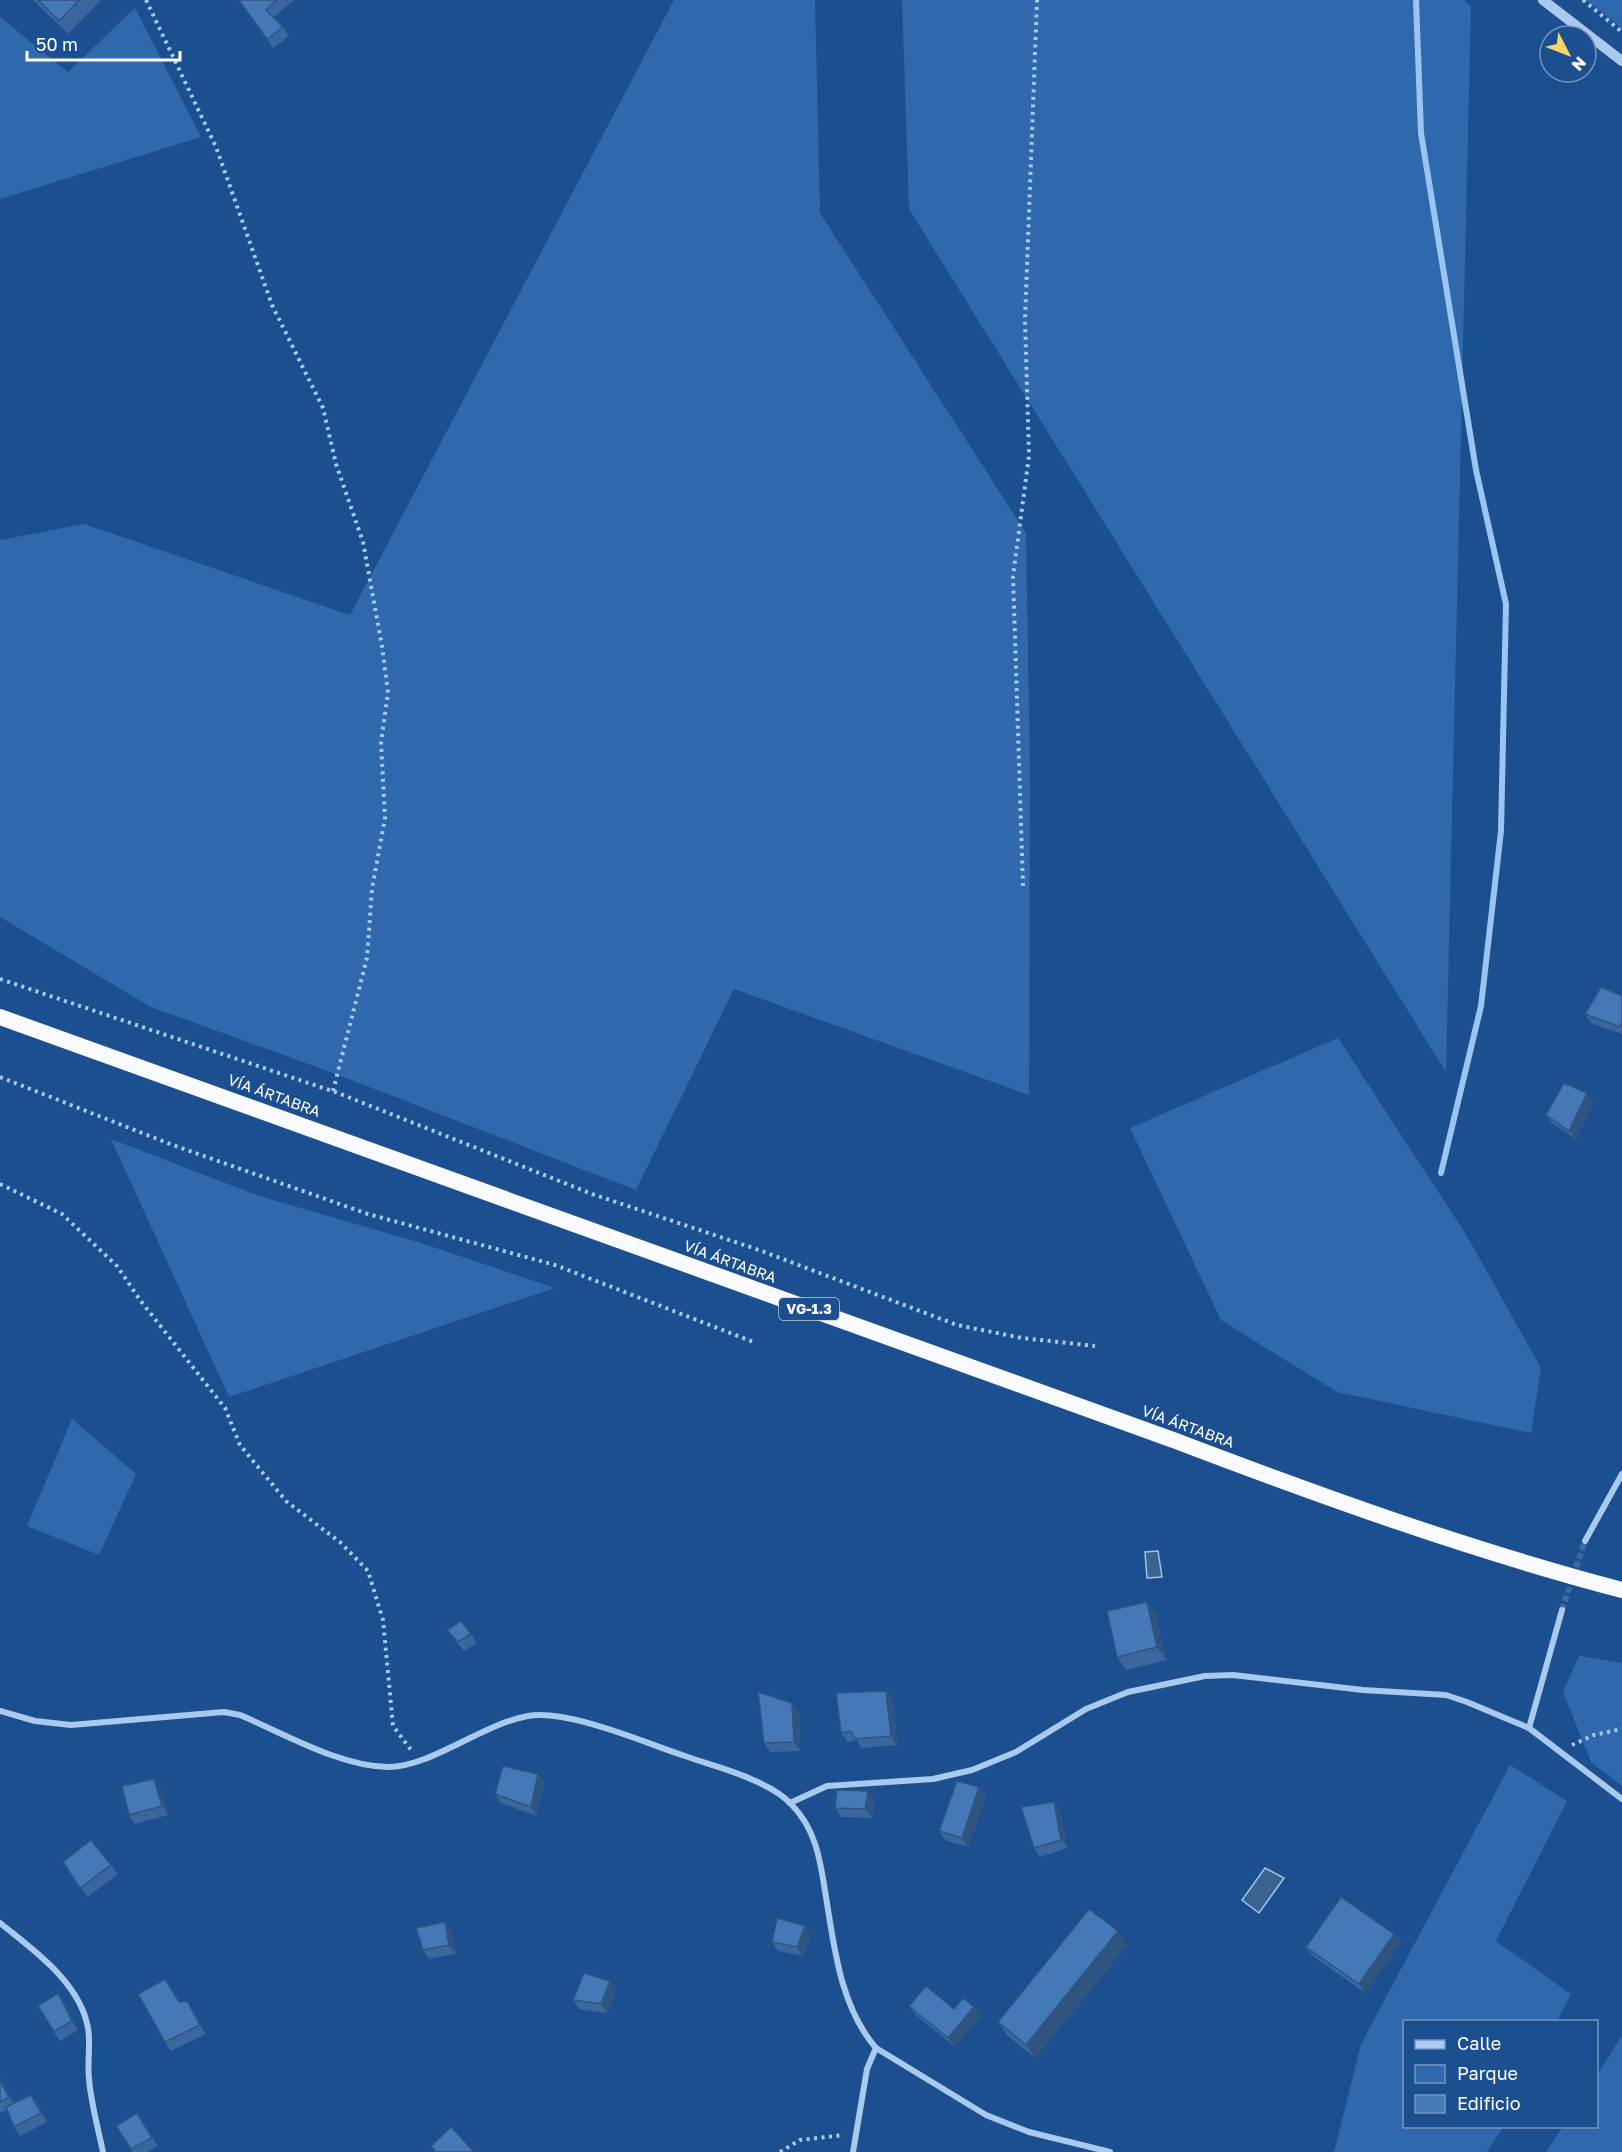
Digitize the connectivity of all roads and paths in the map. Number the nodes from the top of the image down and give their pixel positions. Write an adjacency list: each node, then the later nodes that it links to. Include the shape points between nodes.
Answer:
1 (146, 0): 11 (path, via 216,147 272,304 323,408 336,464 363,542 382,645 387,693 381,741 385,818 372,889 367,958)
2 (1037, 0): 7 (path, via 1025,320 1029,456 1013,576)
3 (1543, 0): 6 (street)
4 (1582, 0): 5 (path)
5 (1622, 32)
6 (1622, 61)
7 (1023, 886)
8 (0, 980): 11 (path)
9 (0, 1017): 17 (highway, VÍA ÁRTABRA / VG-1.3, via 1325,1498 1525,1565)
10 (0, 1077): 13 (path, via 170,1144 346,1206 555,1265)
11 (333, 1091): 14 (path, via 592,1194 759,1250 957,1324 1022,1338)
12 (0, 1184): 23 (path, via 62,1214 117,1266 225,1408 240,1446 286,1501 341,1544 368,1571 383,1620 393,1726)
13 (756, 1343)
14 (1095, 1346)
15 (1622, 1474): 16 (street)
16 (1585, 1541)
17 (1622, 1590)
18 (1562, 1610): 20 (street)
19 (0, 1710): 23 (street, via 35,1721 71,1725 224,1712 240,1715 357,1764 391,1767)
20 (1529, 1728): 22 (street); 25 (street, via 1446,1695 1233,1675 1205,1676 1128,1692 1086,1709 1016,1752 972,1770 933,1779 827,1786)
21 (1622, 1729): 22 (path, via 1594,1735)
22 (1558, 1752): 24 (street)
23 (420, 1760): 25 (street, via 498,1724 550,1715 751,1779 777,1791)
24 (1622, 1799)
25 (790, 1803): 27 (street, via 803,1818 819,1853 846,1995 865,2036)
26 (0, 1923): 29 (street, via 45,1960 67,1984 81,2009 88,2028 89,2080)
27 (876, 2048): 28 (street, via 867,2069); 32 (street, via 986,2115 1029,2132)
28 (856, 2134): 30 (path, via 800,2140); 31 (street)
29 (103, 2152)
30 (780, 2152)
31 (854, 2152)
32 (1110, 2152)

